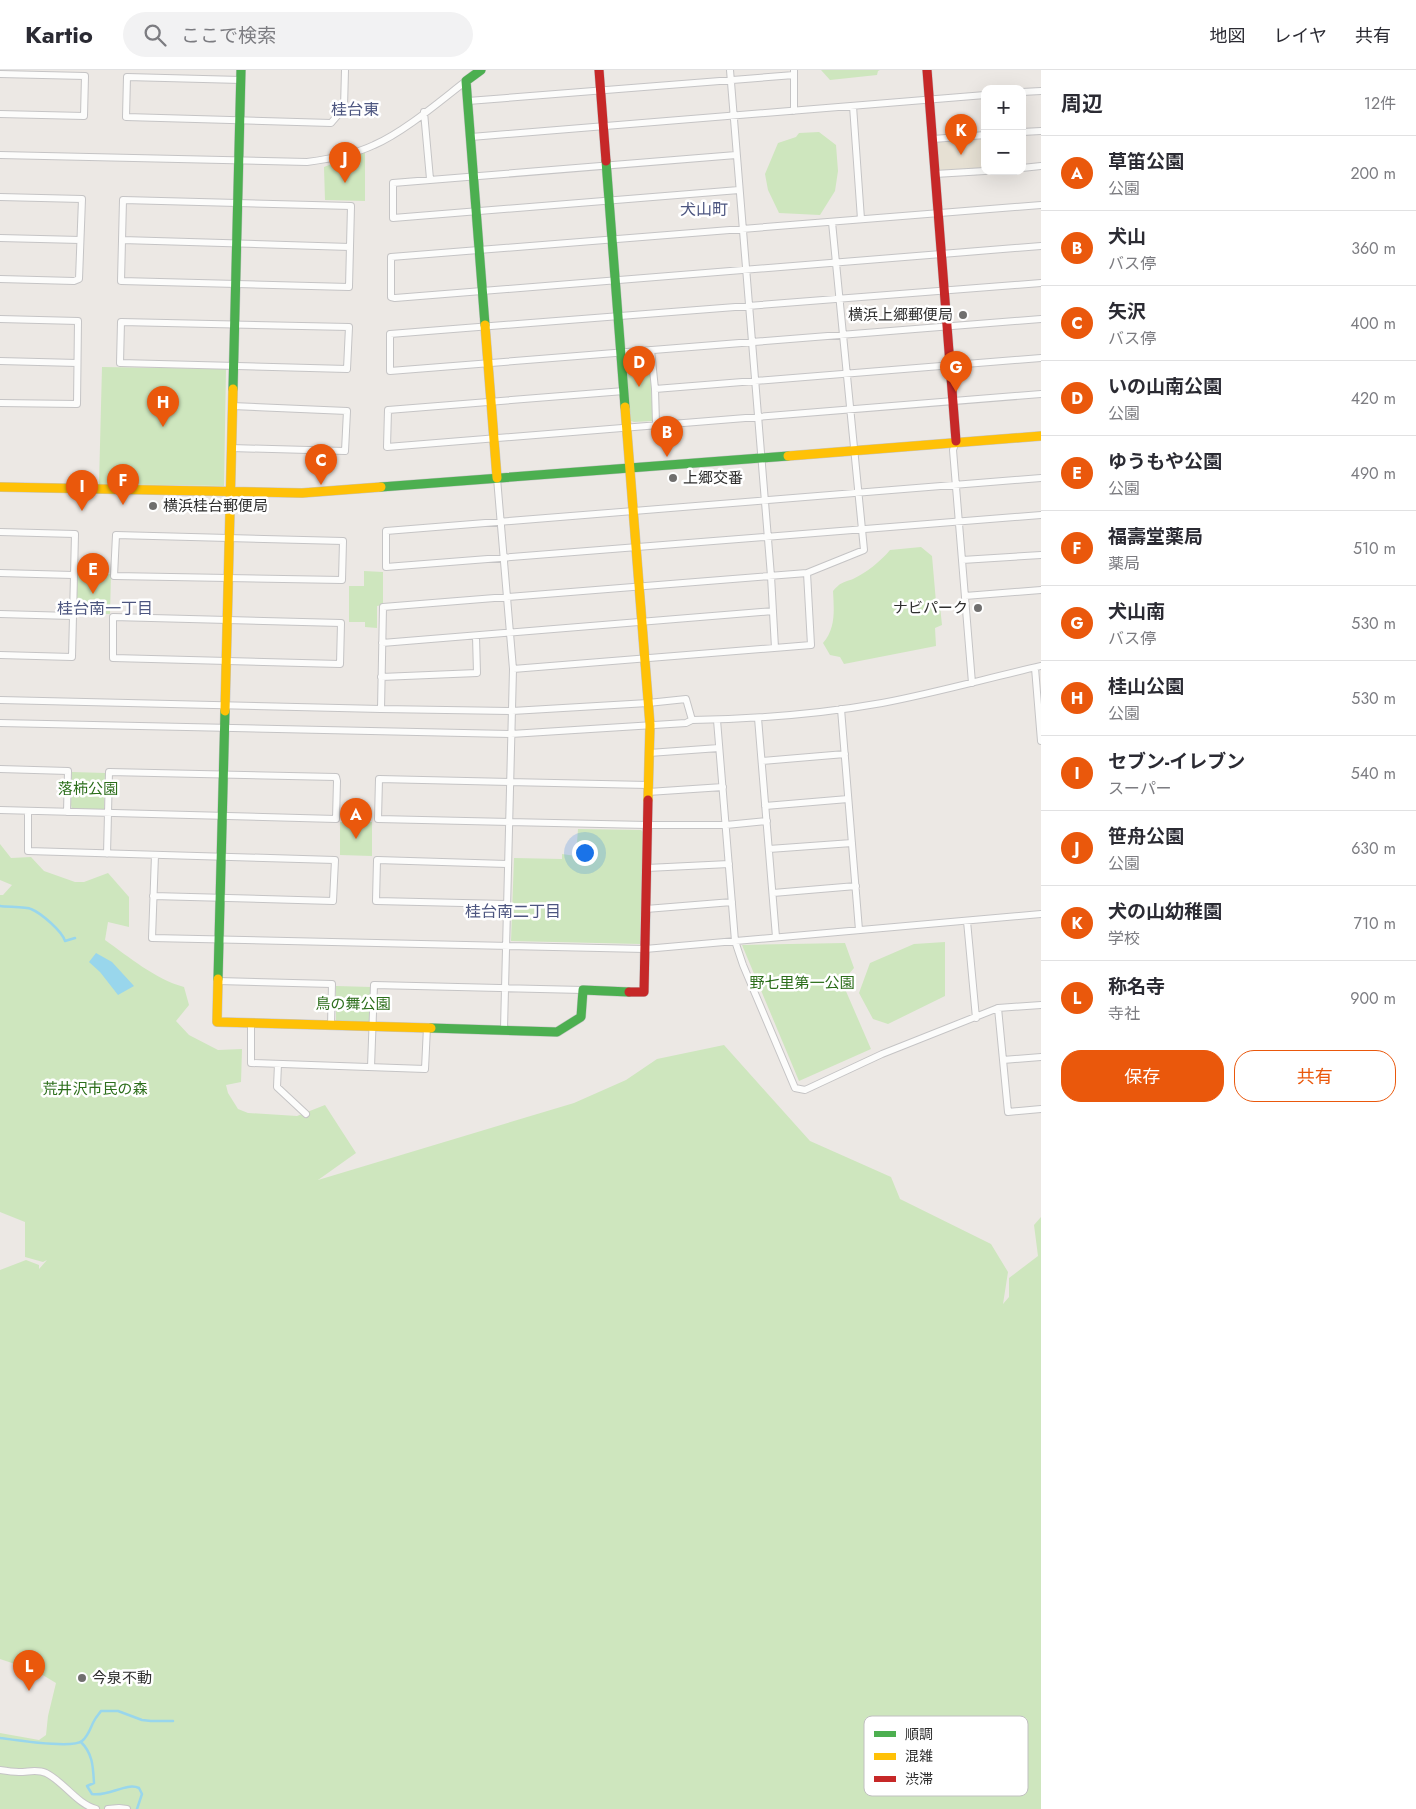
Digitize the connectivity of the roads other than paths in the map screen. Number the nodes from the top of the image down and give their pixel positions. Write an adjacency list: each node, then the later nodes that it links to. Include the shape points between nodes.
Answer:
1 (241, 70): 9 (street)
2 (345, 70): 23 (street, via 344,108 331,123)
3 (480, 70): 11 (street)
4 (599, 70): 12 (street)
5 (730, 70): 10 (street)
6 (927, 70): 16 (street)
7 (794, 72): 10 (street); 19 (street)
8 (0, 74): 21 (street, via 85,76 84,116)
9 (240, 80): 23 (street); 23 (street, via 127,77 126,117)
10 (730, 80): 12 (street); 22 (street)
11 (466, 81): 17 (street); 20 (street)
12 (601, 90): 17 (street); 24 (street)
13 (1041, 91): 14 (street)
14 (1026, 92)
15 (981, 95): 16 (street)
16 (930, 100): 18 (street); 29 (street)
17 (468, 101): 28 (street)
18 (853, 106): 19 (street); 47 (street)
19 (794, 111): 22 (street)
20 (424, 112): 32 (street, via 374,145 337,158 307,162); 39 (street)
21 (0, 114)
22 (734, 116): 24 (street); 31 (street)
23 (240, 120): 32 (street)
24 (604, 126): 28 (street); 33 (street)
25 (1041, 131): 26 (street)
26 (1026, 132)
27 (981, 135): 29 (street)
28 (471, 137): 38 (street)
29 (933, 139): 37 (street)
30 (0, 155): 32 (street)
31 (736, 155): 33 (street); 40 (street)
32 (238, 161): 43 (street)
33 (606, 165): 38 (street); 42 (street)
34 (1041, 166): 35 (street)
35 (1026, 168)
36 (981, 171): 37 (street)
37 (935, 174): 46 (street)
38 (474, 176): 39 (street); 45 (street)
39 (430, 179): 45 (street, via 393,183 393,218)
40 (739, 190): 42 (street); 49 (street)
41 (0, 197): 52 (street, via 82,199)
42 (610, 201): 45 (street); 51 (street)
43 (237, 203): 53 (street, via 123,200); 54 (street); 56 (street, via 352,206)
44 (1041, 205): 46 (street)
45 (477, 212): 57 (street)
46 (938, 213): 47 (street); 58 (street)
47 (861, 219): 48 (street)
48 (832, 222): 49 (street); 59 (street)
49 (743, 229): 51 (street); 60 (street)
50 (0, 238): 52 (street)
51 (612, 239): 57 (street); 62 (street)
52 (80, 240): 61 (street, via 79,279)
53 (122, 240): 54 (street); 64 (street, via 121,281)
54 (236, 244): 56 (street); 64 (street)
55 (1041, 246): 58 (street)
56 (350, 247): 64 (street, via 349,287)
57 (480, 250): 66 (street); 66 (street, via 391,257 391,297)
58 (942, 254): 59 (street); 65 (street)
59 (836, 262): 60 (street); 67 (street)
60 (746, 270): 62 (street); 68 (street)
61 (0, 279)
62 (615, 280): 66 (street); 69 (street)
63 (1041, 283): 65 (street)
64 (235, 284): 72 (street)
65 (944, 290): 67 (street); 73 (street)
66 (483, 291): 74 (street)
67 (839, 299): 68 (street); 75 (street)
68 (749, 306): 69 (street); 76 (street)
69 (618, 316): 74 (street); 78 (street)
70 (0, 319): 81 (street, via 78,321)
71 (1041, 319): 73 (street)
72 (234, 325): 83 (street); 83 (street, via 121,322 120,347 120,363); 83 (street, via 349,327 347,369)
73 (947, 326): 75 (street); 84 (street)
74 (486, 327): 82 (street); 82 (street, via 390,334 390,371)
75 (843, 334): 76 (street); 85 (street)
76 (752, 342): 77 (street); 86 (street)
77 (651, 350): 78 (street); 87 (street)
78 (621, 352): 82 (street); 88 (street)
79 (1041, 358): 84 (street)
80 (0, 361): 81 (street)
81 (78, 363): 91 (street, via 77,404)
82 (488, 363): 92 (street)
83 (233, 366): 93 (street)
84 (951, 366): 85 (street); 90 (street)
85 (847, 374): 86 (street); 94 (street)
86 (754, 382): 87 (street); 95 (street)
87 (655, 389): 96 (street)
88 (624, 392): 92 (street); 97 (street)
89 (1041, 394): 90 (street)
90 (953, 401): 94 (street); 100 (street)
91 (0, 402)
92 (492, 403): 99 (street); 99 (street, via 388,410 387,446)
93 (232, 406): 101 (street); 101 (street, via 347,411 345,451)
94 (850, 409): 95 (street); 102 (street)
95 (758, 417): 96 (street); 103 (street)
96 (656, 424): 97 (street)
97 (628, 427): 99 (street); 104 (street)
98 (1041, 436): 100 (street)
99 (494, 438): 105 (street)
100 (956, 441): 102 (street); 107 (street, via 953,450)
101 (231, 448): 109 (street)
102 (854, 449): 103 (street); 110 (street)
103 (761, 457): 104 (street); 111 (street)
104 (630, 467): 105 (street); 112 (street)
105 (498, 478): 109 (street, via 302,493); 114 (street)
106 (1041, 478): 107 (street)
107 (956, 485): 110 (street); 115 (street)
108 (0, 487): 109 (street)
109 (230, 492): 119 (street)
110 (858, 492): 111 (street); 116 (street)
111 (764, 500): 112 (street); 118 (street)
112 (634, 511): 114 (street); 120 (street)
113 (1041, 515): 115 (street)
114 (501, 521): 122 (street); 122 (street, via 386,531 386,567)
115 (959, 522): 116 (street); 123 (street)
116 (862, 530): 118 (street); 125 (street, via 864,550)
117 (0, 532): 126 (street, via 75,534)
118 (767, 537): 120 (street); 127 (street)
119 (229, 538): 128 (street); 128 (street, via 343,541 342,580); 128 (street, via 116,535 114,572 114,576)
120 (637, 547): 122 (street); 129 (street)
121 (1041, 555): 123 (street)
122 (504, 558): 132 (street)
123 (962, 560): 131 (street)
124 (0, 573): 126 (street)
125 (807, 573): 127 (street); 141 (street, via 811,646)
126 (73, 575): 135 (street)
127 (771, 576): 129 (street); 133 (street)
128 (228, 579): 136 (street)
129 (640, 586): 132 (street); 137 (street)
130 (1041, 590): 131 (street)
131 (965, 596): 148 (street)
132 (507, 597): 138 (street); 140 (street, via 383,607)
133 (773, 611): 137 (street); 141 (street)
134 (0, 614): 135 (street)
135 (72, 616): 142 (street, via 72,657)
136 (227, 620): 144 (street); 144 (street, via 113,617 113,658); 144 (street, via 341,623 340,664)
137 (643, 622): 138 (street); 143 (street)
138 (510, 632): 139 (street); 146 (street)
139 (476, 636): 140 (street); 147 (street, via 477,673)
140 (382, 643): 147 (street)
141 (775, 648): 143 (street)
142 (0, 655)
143 (646, 659): 146 (street); 150 (street)
144 (226, 660): 151 (street)
145 (1038, 667): 148 (street); 162 (street)
146 (513, 669): 154 (street)
147 (381, 677): 152 (street)
148 (972, 683): 153 (street)
149 (0, 700): 151 (street)
150 (648, 703): 154 (street); 156 (street, via 686,698); 159 (street)
151 (225, 706): 152 (street); 160 (street)
152 (381, 709): 154 (street)
153 (841, 709): 155 (street); 165 (street)
154 (512, 711): 161 (street)
155 (758, 718): 157 (street); 166 (street)
156 (692, 720): 157 (street); 159 (street)
157 (717, 720): 163 (street)
158 (0, 723): 160 (street)
159 (650, 725): 161 (street); 164 (street)
160 (224, 729): 161 (street); 168 (street)
161 (512, 734): 169 (street)
162 (1041, 741)
163 (719, 748): 164 (street); 170 (street)
164 (649, 753): 171 (street)
165 (845, 754): 166 (street); 172 (street)
166 (762, 761): 173 (street)
167 (0, 769): 176 (street, via 68,770)
168 (223, 774): 177 (street, via 109,772); 178 (street); 178 (street, via 336,777 337,781 336,819)
169 (510, 782): 171 (street); 180 (street); 180 (street, via 378,779 378,819)
170 (722, 787): 171 (street); 182 (street)
171 (648, 789): 181 (street)
172 (848, 799): 173 (street); 183 (street)
173 (766, 806): 179 (street)
174 (0, 810): 175 (street)
175 (28, 811): 176 (street); 185 (street, via 28,851)
176 (67, 812): 177 (street)
177 (109, 812): 178 (street); 185 (street)
178 (222, 815): 187 (street)
179 (767, 821): 182 (street); 184 (street)
180 (509, 822): 181 (street); 188 (street)
181 (648, 825): 182 (street); 190 (street)
182 (726, 825): 189 (street)
183 (852, 843): 184 (street); 191 (street)
184 (769, 850): 192 (street)
185 (107, 854): 186 (street)
186 (155, 855): 187 (street); 193 (street)
187 (221, 856): 194 (street); 194 (street, via 335,860 334,901)
188 (507, 864): 196 (street); 196 (street, via 377,860 376,893 376,901)
189 (729, 864): 190 (street); 195 (street)
190 (646, 868): 197 (street)
191 (856, 886): 192 (street); 200 (street)
192 (773, 893): 201 (street)
193 (154, 896): 194 (street); 202 (street, via 152,938)
194 (220, 897): 202 (street)
195 (732, 902): 197 (street); 203 (street)
196 (506, 904): 204 (street)
197 (646, 909): 205 (street)
198 (1041, 914): 199 (street)
199 (967, 921): 200 (street); 211 (street)
200 (859, 930): 201 (street)
201 (776, 937): 203 (street)
202 (220, 940): 204 (street); 206 (street)
203 (736, 941): 205 (street); 211 (street, via 795,1088 805,1090 882,1054)
204 (505, 946): 205 (street); 207 (street)
205 (645, 949): 208 (street, via 644,992)
206 (218, 981): 212 (street, via 218,1022); 213 (street, via 332,984)
207 (505, 988): 208 (street); 214 (street, via 374,985); 216 (street)
208 (583, 990): 216 (street, via 581,1017 557,1032)
209 (1041, 1005): 210 (street)
210 (998, 1008): 211 (street); 218 (street)
211 (976, 1018)
212 (251, 1023): 213 (street); 219 (street, via 251,1063)
213 (331, 1024): 214 (street)
214 (372, 1026): 215 (street); 220 (street)
215 (427, 1027): 216 (street); 220 (street, via 425,1069)
216 (504, 1029)
217 (1041, 1057): 218 (street)
218 (1003, 1060): 221 (street, via 1008,1112)
219 (278, 1064): 220 (street); 222 (street, via 277,1087)
220 (371, 1067)
221 (1041, 1109)
222 (306, 1114)
223 (0, 1770): 224 (street, via 46,1773 83,1803)
224 (96, 1809)
225 (108, 1809): 226 (street)
226 (127, 1809)

